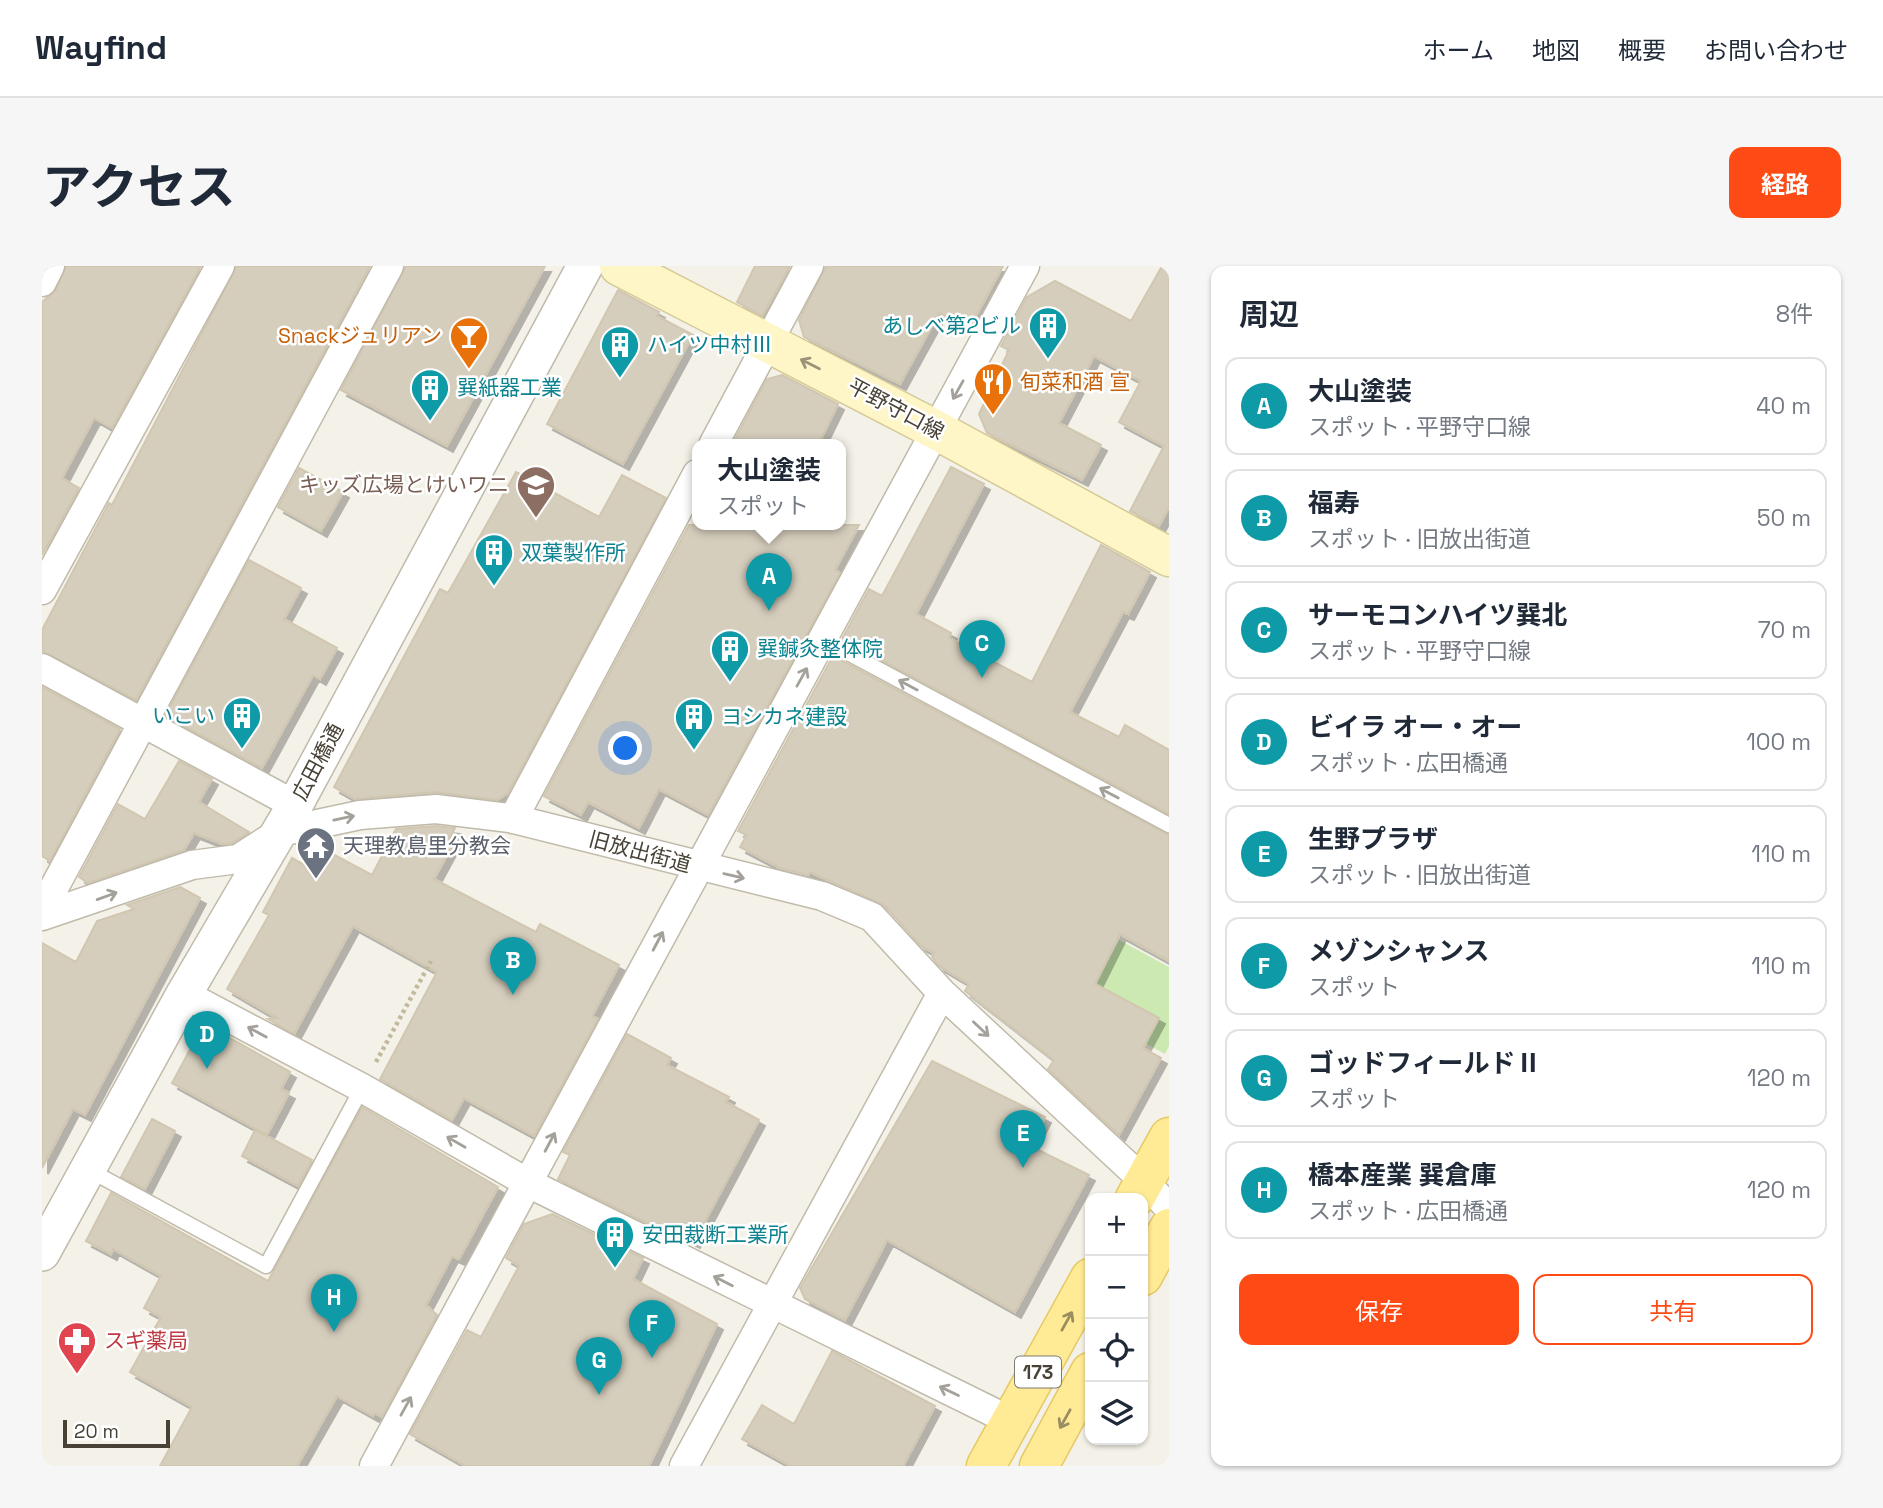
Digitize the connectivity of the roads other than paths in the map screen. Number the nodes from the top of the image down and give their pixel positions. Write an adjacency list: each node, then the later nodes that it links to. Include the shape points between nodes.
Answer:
1 (50, 266): 8 (street)
2 (220, 266): 14 (street)
3 (389, 266): 17 (street)
4 (585, 266): 18 (street, 広田橋通)
5 (619, 266): 9 (main road, 平野守口線)
6 (809, 266): 9 (street)
7 (1026, 266): 10 (street, one-way to 10)
8 (42, 282)
9 (768, 342): 10 (main road, 平野守口線, one-way to 9); 11 (street)
10 (936, 430): 13 (main road, 平野守口線); 15 (street)
11 (716, 439)
12 (692, 483): 19 (street)
13 (1169, 556)
14 (42, 590)
15 (822, 639): 20 (lane, one-way to 15); 21 (street, one-way to 15)
16 (42, 668): 17 (street)
17 (141, 722): 18 (street); 22 (street)
18 (288, 819): 19 (street, 旧放出街道, one-way to 19, via 436,809); 23 (street, 旧放出街道, one-way to 18, via 192,865 238,859); 25 (street, 広田橋通)
19 (513, 819): 21 (street, 旧放出街道)
20 (1169, 825)
21 (698, 867): 24 (street, 旧放出街道, one-way to 24, via 822,896 872,917); 29 (street, one-way to 21)
22 (42, 910)
23 (42, 916)
24 (942, 993): 30 (street, 旧放出街道, one-way to 30); 35 (street)
25 (184, 994): 26 (street, one-way to 25); 28 (street, 広田橋通)
26 (362, 1088): 28 (lane, via 266,1266); 29 (street, one-way to 26)
27 (1169, 1137): 30 (main road)
28 (88, 1170): 32 (street, 広田橋通)
29 (528, 1183): 35 (street, one-way to 29); 38 (street, one-way to 29)
30 (1149, 1196)
31 (1169, 1228): 33 (main road)
32 (42, 1253)
33 (1148, 1267)
34 (1085, 1287): 37 (main road, 173, one-way to 34)
35 (770, 1305): 37 (street, one-way to 35); 39 (street)
36 (1085, 1381): 41 (main road, 173, one-way to 41)
37 (1011, 1421): 40 (main road, 173)
38 (374, 1466)
39 (684, 1466)
40 (986, 1466)
41 (1039, 1466)

